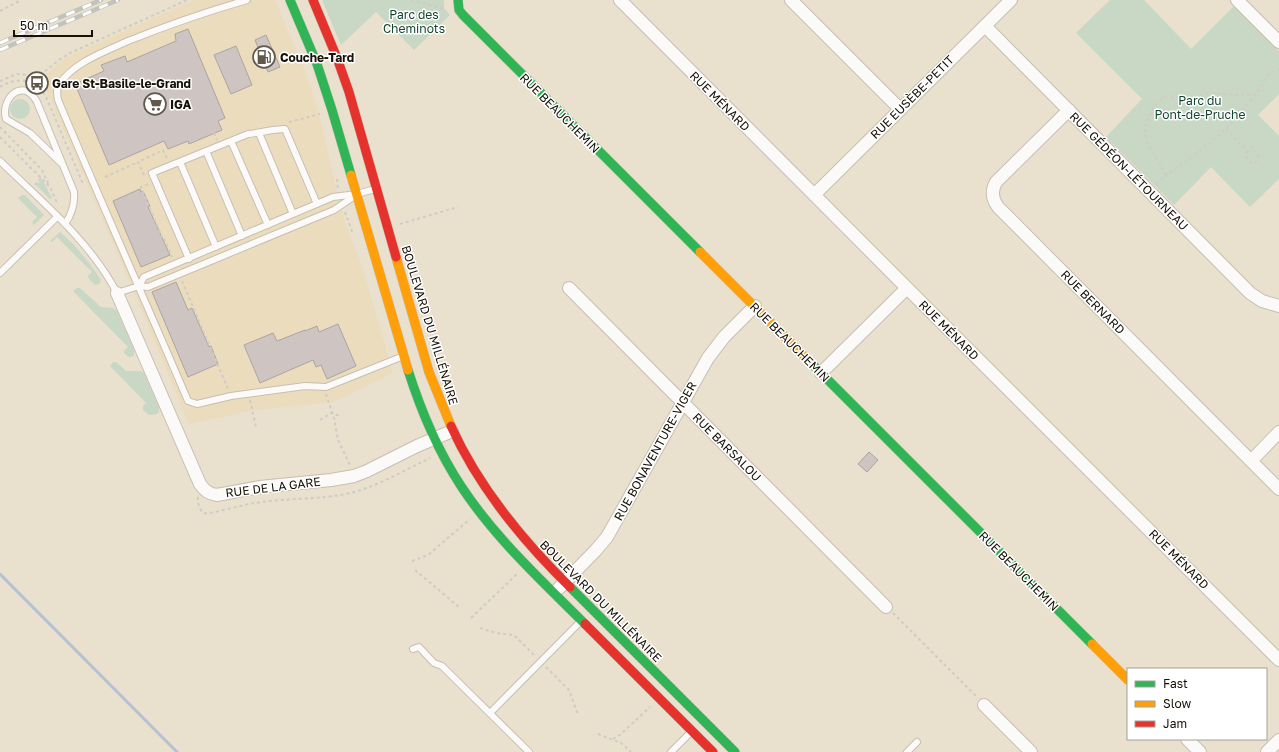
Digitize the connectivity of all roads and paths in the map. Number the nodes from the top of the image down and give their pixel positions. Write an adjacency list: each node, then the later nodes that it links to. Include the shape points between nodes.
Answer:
1 (21, 0): 13 (path)
2 (187, 0): 17 (path, via 70,52 39,76 17,74)
3 (247, 0): 61 (lane, via 179,21 99,54 81,64 57,89 58,100 95,189)
4 (290, 0): 46 (street, via 323,82)
5 (313, 0): 44 (street, BOULEVARD DU MILLÉNAIRE, via 341,68)
6 (411, 0): 12 (path, via 440,9)
7 (458, 0): 65 (street, RUE BEAUCHEMIN, via 458,7 463,15)
8 (620, 0): 47 (street, RUE MÉNARD)
9 (791, 0): 19 (street)
10 (1011, 0): 14 (street, RUE EUSÈBE-PETIT)
11 (1237, 0): 15 (street)
12 (446, 8)
13 (0, 11)
14 (985, 26): 19 (street, RUE EUSÈBE-PETIT); 20 (street, RUE GÉDÉON-LÉTOURNEAU)
15 (1279, 42)
16 (1279, 70): 18 (path, via 1269,73)
17 (0, 81)
18 (1256, 94): 22 (path); 39 (path, via 1209,93 1190,98 1166,96 1158,102 1146,121 1145,130 1147,142)
19 (900, 109): 47 (street, RUE EUSÈBE-PETIT)
20 (1069, 110): 45 (street, RUE GÉDÉON-LÉTOURNEAU); 81 (street, RUE BERNARD, via 996,182 994,202)
21 (0, 127): 23 (path)
22 (1226, 129): 33 (path); 39 (path)
23 (6, 133): 26 (path); 31 (path)
24 (214, 133): 27 (path)
25 (258, 133): 28 (lane); 49 (lane, via 285,129); 51 (lane)
26 (1, 137): 34 (path)
27 (217, 140)
28 (231, 141): 32 (lane); 54 (lane)
29 (1252, 146): 30 (path)
30 (1252, 150): 33 (path); 33 (path, via 1258,155 1258,161 1253,163 1248,162)
31 (23, 151): 34 (path); 43 (path, via 42,170)
32 (206, 151): 37 (lane); 56 (lane)
33 (1247, 151)
34 (19, 156): 41 (path)
35 (0, 161): 52 (lane)
36 (138, 162): 40 (path)
37 (180, 162): 57 (lane); 58 (lane, via 152,173)
38 (61, 163): 38 (lane, via 34,97 20,90 11,92 2,107 3,116 30,134); 53 (lane, via 72,186 74,197 72,212)
39 (1166, 175): 45 (path)
40 (105, 177)
41 (41, 178): 42 (path); 43 (path)
42 (35, 186)
43 (50, 187): 48 (path, via 57,204)
44 (377, 189): 46 (lane); 55 (street, BOULEVARD DU MILLÉNAIRE)
45 (1150, 191): 66 (street, RUE GÉDÉON-LÉTOURNEAU, via 1250,293 1262,301)
46 (357, 194): 49 (lane, via 333,197); 60 (lane, via 334,210); 67 (street)
47 (814, 195): 63 (street, RUE MÉNARD)
48 (54, 203)
49 (316, 204): 51 (lane)
50 (458, 207): 55 (path)
51 (293, 214): 54 (lane)
52 (56, 216): 53 (lane); 59 (lane)
53 (65, 224): 64 (lane, via 97,260)
54 (268, 225): 56 (lane)
55 (388, 228): 77 (street, BOULEVARD DU MILLÉNAIRE, via 428,366)
56 (242, 236): 57 (lane)
57 (216, 247): 58 (lane)
58 (189, 259): 61 (lane, via 144,277)
59 (0, 273)
60 (179, 275): 61 (lane, via 148,287); 71 (path)
61 (139, 286): 64 (lane); 71 (lane, via 188,401 196,404)
62 (568, 288): 72 (street, RUE BARSALOU)
63 (907, 288): 68 (street); 96 (street, RUE MÉNARD)
64 (117, 293): 82 (street, RUE DE LA GARE, via 200,484 207,492 218,494)
65 (755, 306): 68 (street, RUE BEAUCHEMIN); 72 (street, RUE BONAVENTURE-VIGER, via 716,346)
66 (1279, 306)
67 (403, 356): 69 (lane); 79 (street, via 416,397)
68 (821, 373): 97 (street, RUE BEAUCHEMIN)
69 (326, 387): 70 (lane, via 305,386); 73 (path)
70 (249, 393): 71 (lane); 76 (path)
71 (231, 396)
72 (682, 402): 89 (street, RUE BONAVENTURE-VIGER, via 607,537); 91 (street, RUE BARSALOU)
73 (331, 413): 74 (path); 75 (path); 82 (path, via 338,440)
74 (340, 416)
75 (320, 420)
76 (256, 427)
77 (452, 431): 79 (street, RUE DE LA GARE); 89 (street, BOULEVARD DU MILLÉNAIRE, via 468,462 496,505 528,545)
78 (1279, 432): 81 (street)
79 (434, 438): 82 (street, RUE DE LA GARE); 90 (street, via 460,484 479,511 509,547)
80 (431, 457): 84 (path, RUE DE LA GARE, via 378,483 353,492 258,502 209,514)
81 (1251, 461): 83 (street, RUE BERNARD)
82 (354, 476)
83 (1279, 490)
84 (200, 509)
85 (471, 518): 86 (path, via 428,555)
86 (412, 561)
87 (415, 570): 92 (path)
88 (518, 573): 93 (path)
89 (565, 582): 90 (street, RUE BONAVENTURE-VIGER); 111 (street, BOULEVARD DU MILLÉNAIRE)
90 (554, 593): 94 (street)
91 (886, 606): 98 (path)
92 (460, 608)
93 (470, 618)
94 (581, 620): 100 (lane); 101 (street)
95 (413, 649): 100 (lane, via 419,647 434,663 442,666)
96 (1279, 660)
97 (1127, 679)
98 (984, 705): 113 (street)
99 (651, 706): 103 (path)
100 (490, 713): 107 (lane)
101 (692, 731): 109 (lane); 110 (street)
102 (598, 734): 103 (path)
103 (613, 739): 108 (path)
104 (1188, 740): 114 (street)
105 (1279, 740): 115 (street)
106 (917, 742): 112 (lane)
107 (529, 752)
108 (631, 752)
109 (671, 752)
110 (713, 752)
111 (735, 752)
112 (907, 752)
113 (1032, 752)
114 (1200, 752)
115 (1267, 752)

